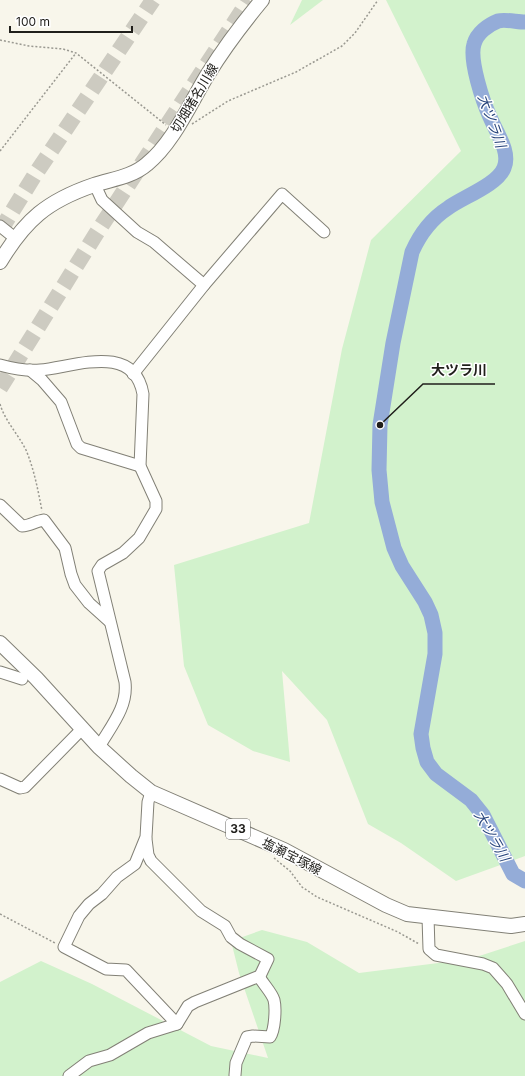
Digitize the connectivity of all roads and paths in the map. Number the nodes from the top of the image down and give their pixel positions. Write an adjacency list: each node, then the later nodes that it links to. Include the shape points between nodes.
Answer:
1 (262, 0): 5 (main road, 切畑猪名川線, via 242,24 209,73)
2 (378, 0): 5 (path, via 355,33 342,46 296,72 228,101 195,124)
3 (0, 40): 4 (path)
4 (76, 53): 5 (path); 6 (path)
5 (177, 129): 7 (main road, 切畑猪名川線, via 147,164 128,176)
6 (0, 151)
7 (95, 185): 10 (main road, 切畑猪名川線, via 64,196 37,215); 12 (street, via 102,200 136,232 154,242)
8 (0, 226): 10 (street)
9 (324, 232): 12 (street, via 282,194)
10 (15, 238): 11 (main road, 切畑猪名川線)
11 (0, 262)
12 (204, 285): 15 (street)
13 (0, 365): 14 (street, via 22,371)
14 (30, 370): 15 (street, via 113,361); 17 (street, via 61,402 76,444 81,448)
15 (134, 374): 17 (street, via 142,386 143,394)
16 (0, 404): 19 (path, via 6,420 28,456)
17 (140, 466): 20 (street, via 156,501 156,509 139,538 124,553 102,565 98,571)
18 (0, 505): 19 (street, via 22,526)
19 (44, 520): 20 (street, via 65,548 75,585 89,603)
20 (109, 621): 25 (street, via 126,693 123,706)
21 (0, 643): 24 (main road, 塩瀬宝塚線 / 33)
22 (0, 672): 23 (street)
23 (22, 679)
24 (82, 729): 25 (main road, 塩瀬宝塚線 / 33); 26 (street, via 25,787 20,788)
25 (99, 747): 27 (main road, 塩瀬宝塚線 / 33)
26 (0, 779)
27 (152, 792): 28 (street, via 148,802); 29 (main road, 塩瀬宝塚線 / 33)
28 (146, 837): 33 (street, via 135,864 88,904 79,916); 35 (street, via 151,862 187,898 224,926 231,937 240,944 268,959)
29 (269, 843): 31 (main road, 塩瀬宝塚線 / 33, via 386,905 407,914); 34 (path, via 272,857 290,871 302,887 317,897 398,932)
30 (0, 914): 33 (path)
31 (428, 917): 32 (main road, 塩瀬宝塚線 / 33, via 511,926); 34 (street)
32 (525, 924)
33 (64, 947): 37 (street, via 106,969 126,970)
34 (429, 949): 36 (street, via 436,955 493,968 507,984)
35 (259, 978): 37 (street, via 195,1002 188,1006); 38 (street, via 274,1000 275,1025 270,1037 247,1037 236,1063)
36 (525, 1014)
37 (176, 1024): 39 (street, via 148,1033 110,1055 89,1061)
38 (235, 1075)
39 (69, 1076)

